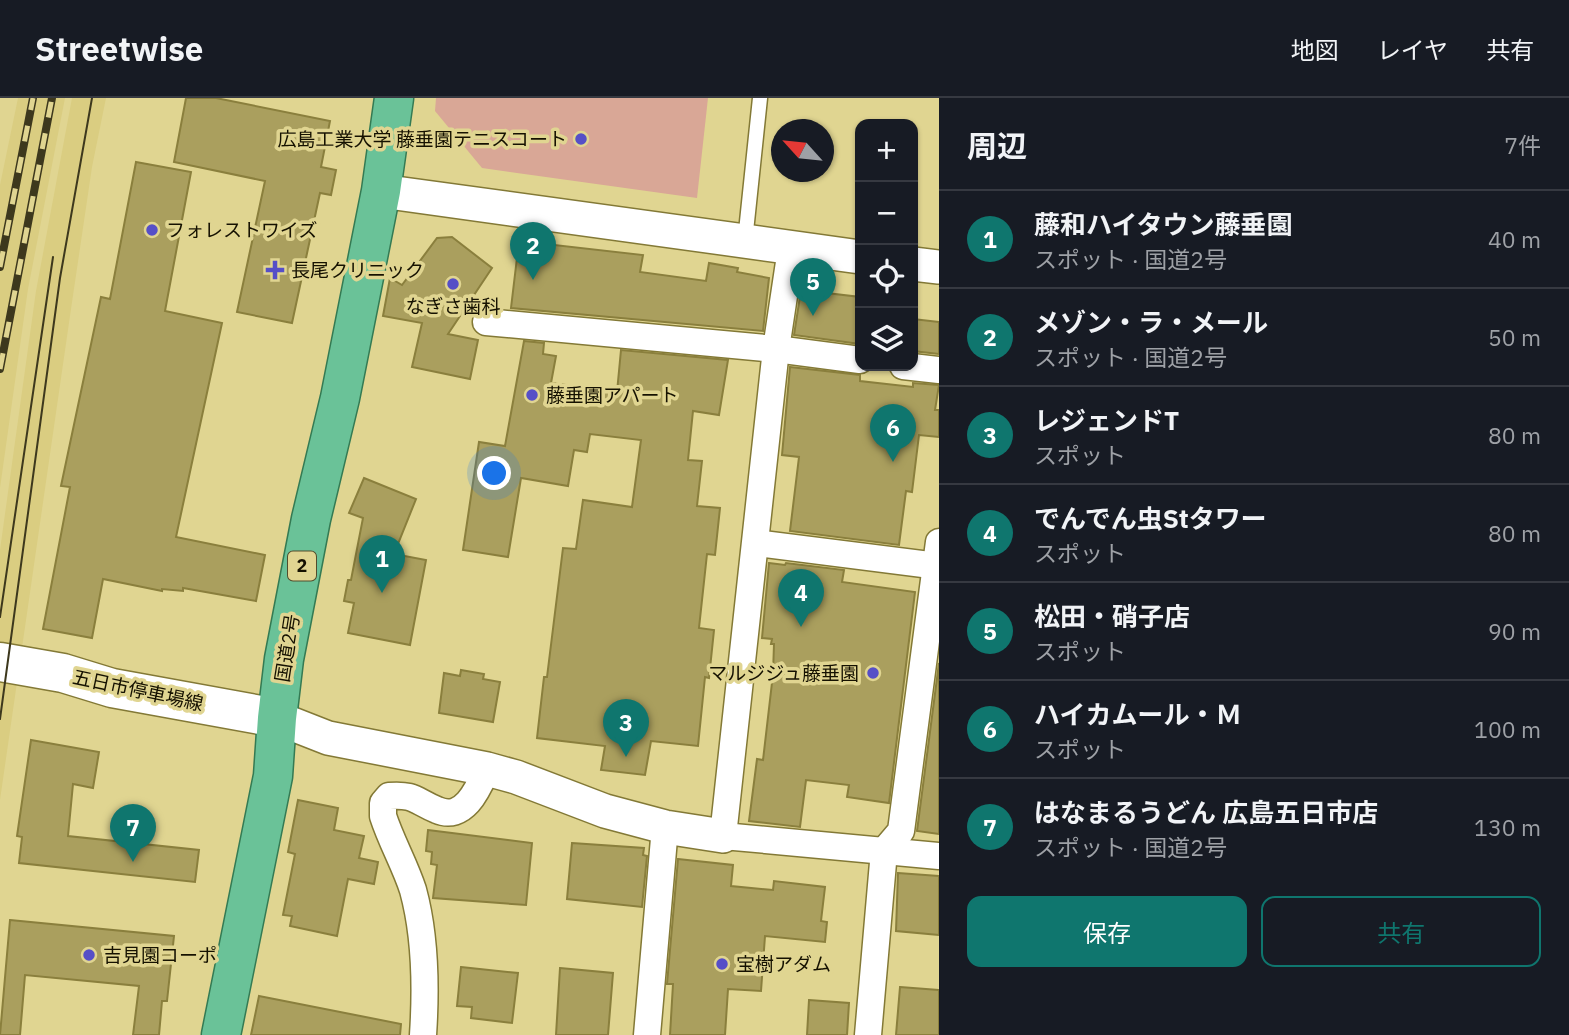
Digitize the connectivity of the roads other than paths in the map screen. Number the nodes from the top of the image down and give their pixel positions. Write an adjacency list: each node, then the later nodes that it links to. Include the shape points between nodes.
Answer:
1 (394, 98): 3 (highway, 国道2号 / 2)
2 (760, 98): 4 (lane)
3 (381, 191): 4 (street); 17 (highway, 国道2号 / 2, via 311,519)
4 (745, 242): 5 (street)
5 (791, 248): 6 (street); 10 (street)
6 (855, 256)
7 (918, 265): 8 (street)
8 (939, 267)
9 (485, 322): 10 (street)
10 (776, 349): 11 (street); 14 (street)
11 (855, 359)
12 (918, 368): 13 (street)
13 (939, 370)
14 (756, 543): 15 (street); 20 (street)
15 (938, 557): 21 (street, via 901,831)
16 (0, 662): 17 (main road, 五日市停車場線)
17 (276, 718): 18 (street, via 328,738); 23 (highway, 国道2号 / 2, via 273,776)
18 (487, 769): 19 (street, via 605,811); 24 (street, via 474,797 457,811 438,812 406,795 389,796 383,803 383,816 417,907)
19 (666, 827): 20 (street); 25 (street)
20 (723, 836): 21 (street)
21 (884, 851): 22 (street); 26 (street)
22 (939, 856)
23 (221, 1035)
24 (423, 1035)
25 (647, 1035)
26 (868, 1035)

